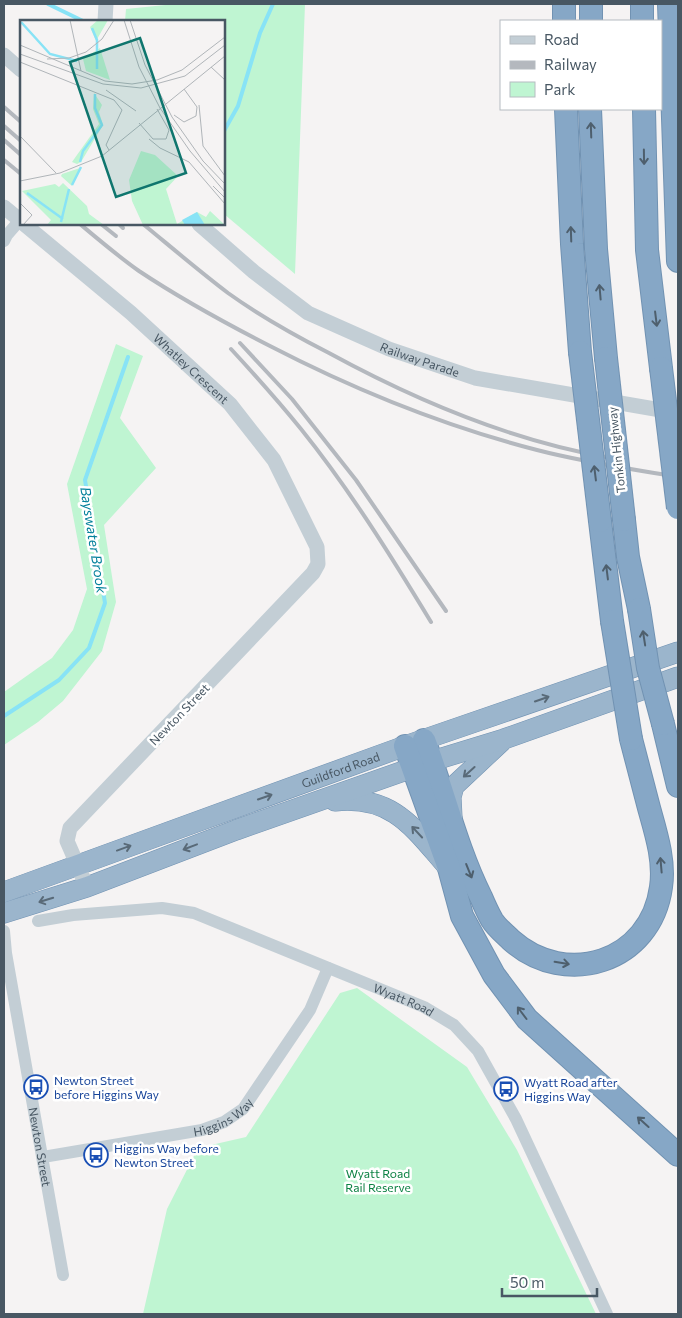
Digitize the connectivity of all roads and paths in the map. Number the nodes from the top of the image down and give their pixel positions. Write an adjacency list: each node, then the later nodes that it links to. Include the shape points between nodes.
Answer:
1 (106, 4): 6 (street)
2 (564, 4): 7 (highway)
3 (591, 4): 8 (highway)
4 (642, 4): 9 (highway)
5 (669, 4): 21 (highway)
6 (105, 20)
7 (564, 20)
8 (591, 20)
9 (642, 20)
10 (4, 55): 11 (street)
11 (20, 69)
12 (566, 110): 32 (highway, one-way to 12, bridge, via 474,884 493,921 517,945 544,960 565,964 588,963 614,956 632,943 658,902 662,886 659,843 631,739 612,621 580,352)
13 (590, 110): 30 (highway, Tonkin Highway, one-way to 13, bridge, via 648,668 628,556 596,249)
14 (644, 110): 23 (highway, one-way to 23, bridge, via 647,250)
15 (4, 206): 16 (street, Whatley Crescent)
16 (20, 220)
17 (20, 224): 20 (street)
18 (26, 225): 24 (street, Whatley Crescent, via 131,313 230,404 274,460)
19 (200, 225): 22 (street, Railway Parade, via 254,272 308,312 389,349 476,378)
20 (4, 241)
21 (678, 261)
22 (678, 413)
23 (678, 508)
24 (317, 547): 33 (street, Newton Street, via 318,564 314,574 70,828 67,841)
25 (678, 652): 28 (highway, Guildford Road, one-way to 25)
26 (678, 676): 27 (highway, Guildford Road)
27 (504, 739): 29 (highway, Guildford Road); 32 (highway, one-way to 32, via 454,786 451,797)
28 (414, 743): 29 (highway); 33 (highway, Guildford Road, one-way to 28)
29 (422, 765): 31 (highway, Guildford Road); 32 (highway); 34 (highway)
30 (678, 786)
31 (310, 804): 34 (highway, one-way to 31, via 414,828 387,808 360,800); 35 (highway, Guildford Road, one-way to 35)
32 (453, 825)
33 (78, 864): 35 (street, Newton Street); 36 (highway, Guildford Road)
34 (449, 868): 41 (highway, one-way to 34, via 527,1019 494,975 476,944 462,916)
35 (87, 887): 37 (highway, Guildford Road, one-way to 37)
36 (4, 892)
37 (4, 913)
38 (38, 921): 40 (street, Wyatt Road, via 162,908 194,912)
39 (4, 931): 42 (street, Newton Street)
40 (328, 968): 42 (street, Higgins Way, via 310,1010 271,1070 243,1109 224,1122 202,1130); 44 (street, Wyatt Road, via 424,1007 454,1025 478,1051 516,1119)
41 (678, 1155)
42 (43, 1157): 43 (street, Newton Street)
43 (62, 1275)
44 (607, 1314)

